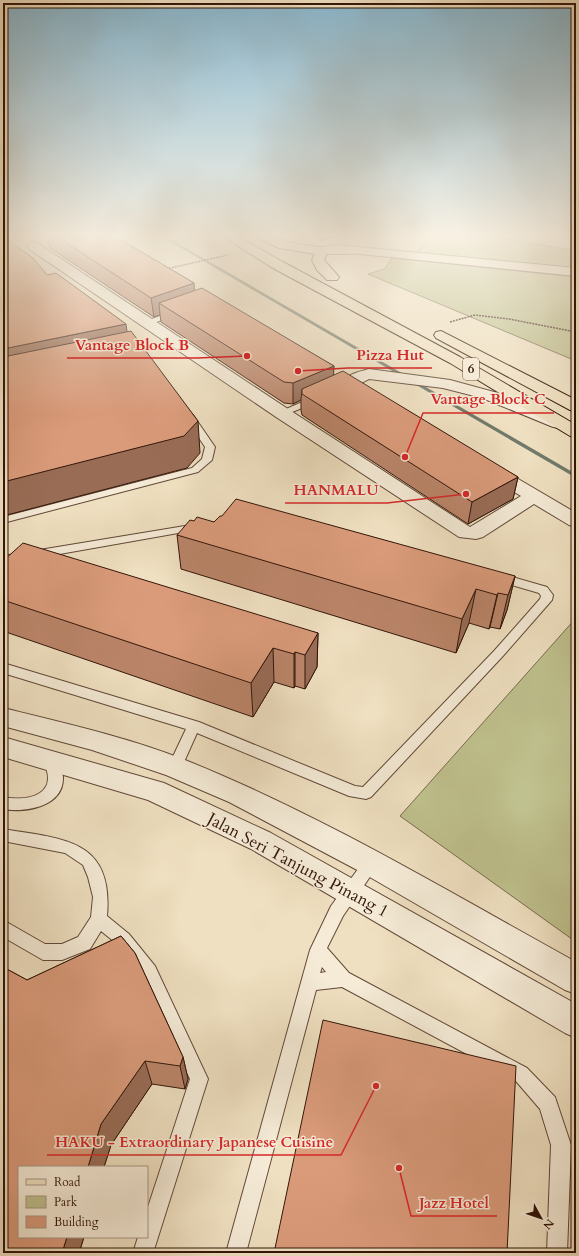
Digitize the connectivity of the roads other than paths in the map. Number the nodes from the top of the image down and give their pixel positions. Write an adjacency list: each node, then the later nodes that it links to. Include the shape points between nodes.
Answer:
1 (104, 296): 4 (street)
2 (335, 296): 11 (main road, 6, via 455,360)
3 (181, 311): 4 (lane)
4 (146, 323): 10 (street)
5 (426, 328): 8 (main road, 6)
6 (325, 395): 10 (lane)
7 (373, 401): 11 (street, via 340,384 361,376 378,374 444,383 488,395)
8 (576, 407)
9 (185, 410): 14 (lane, via 210,447 208,460 195,470)
10 (282, 413): 13 (street, via 466,533 476,533)
11 (569, 428)
12 (474, 461): 13 (street)
13 (534, 496): 15 (street)
14 (3, 520)
15 (576, 520)
16 (212, 524): 17 (lane)
17 (3, 560)
18 (489, 575): 21 (lane, via 543,590 547,595 546,600 366,793 354,792)
19 (3, 668): 21 (lane)
20 (3, 717): 24 (street, via 93,740)
21 (194, 726): 24 (lane)
22 (3, 747): 23 (street, Jalan Seri Tanjung Pinang 1)
23 (50, 761): 25 (lane, via 55,768 56,778 52,791 40,800 20,805); 28 (street, Jalan Seri Tanjung Pinang 1, via 155,791 261,841)
24 (175, 767): 27 (street, via 238,794)
25 (3, 803)
26 (3, 835): 29 (lane, via 68,847 88,860 101,897)
27 (371, 862): 28 (lane); 32 (street)
28 (350, 892): 31 (lane, via 331,922); 35 (street, Jalan Seri Tanjung Pinang 1)
29 (99, 919): 30 (lane, via 84,943 62,952 43,952); 36 (lane, via 123,939 149,972 199,1080)
30 (3, 928)
31 (318, 950): 33 (lane); 34 (lane)
32 (576, 978)
33 (343, 979): 34 (lane); 40 (lane, via 520,1074 548,1104 561,1145)
34 (308, 982): 39 (lane)
35 (576, 1022)
36 (148, 1238)
37 (148, 1238): 38 (lane)
38 (143, 1253)
39 (236, 1253)
40 (557, 1253)

